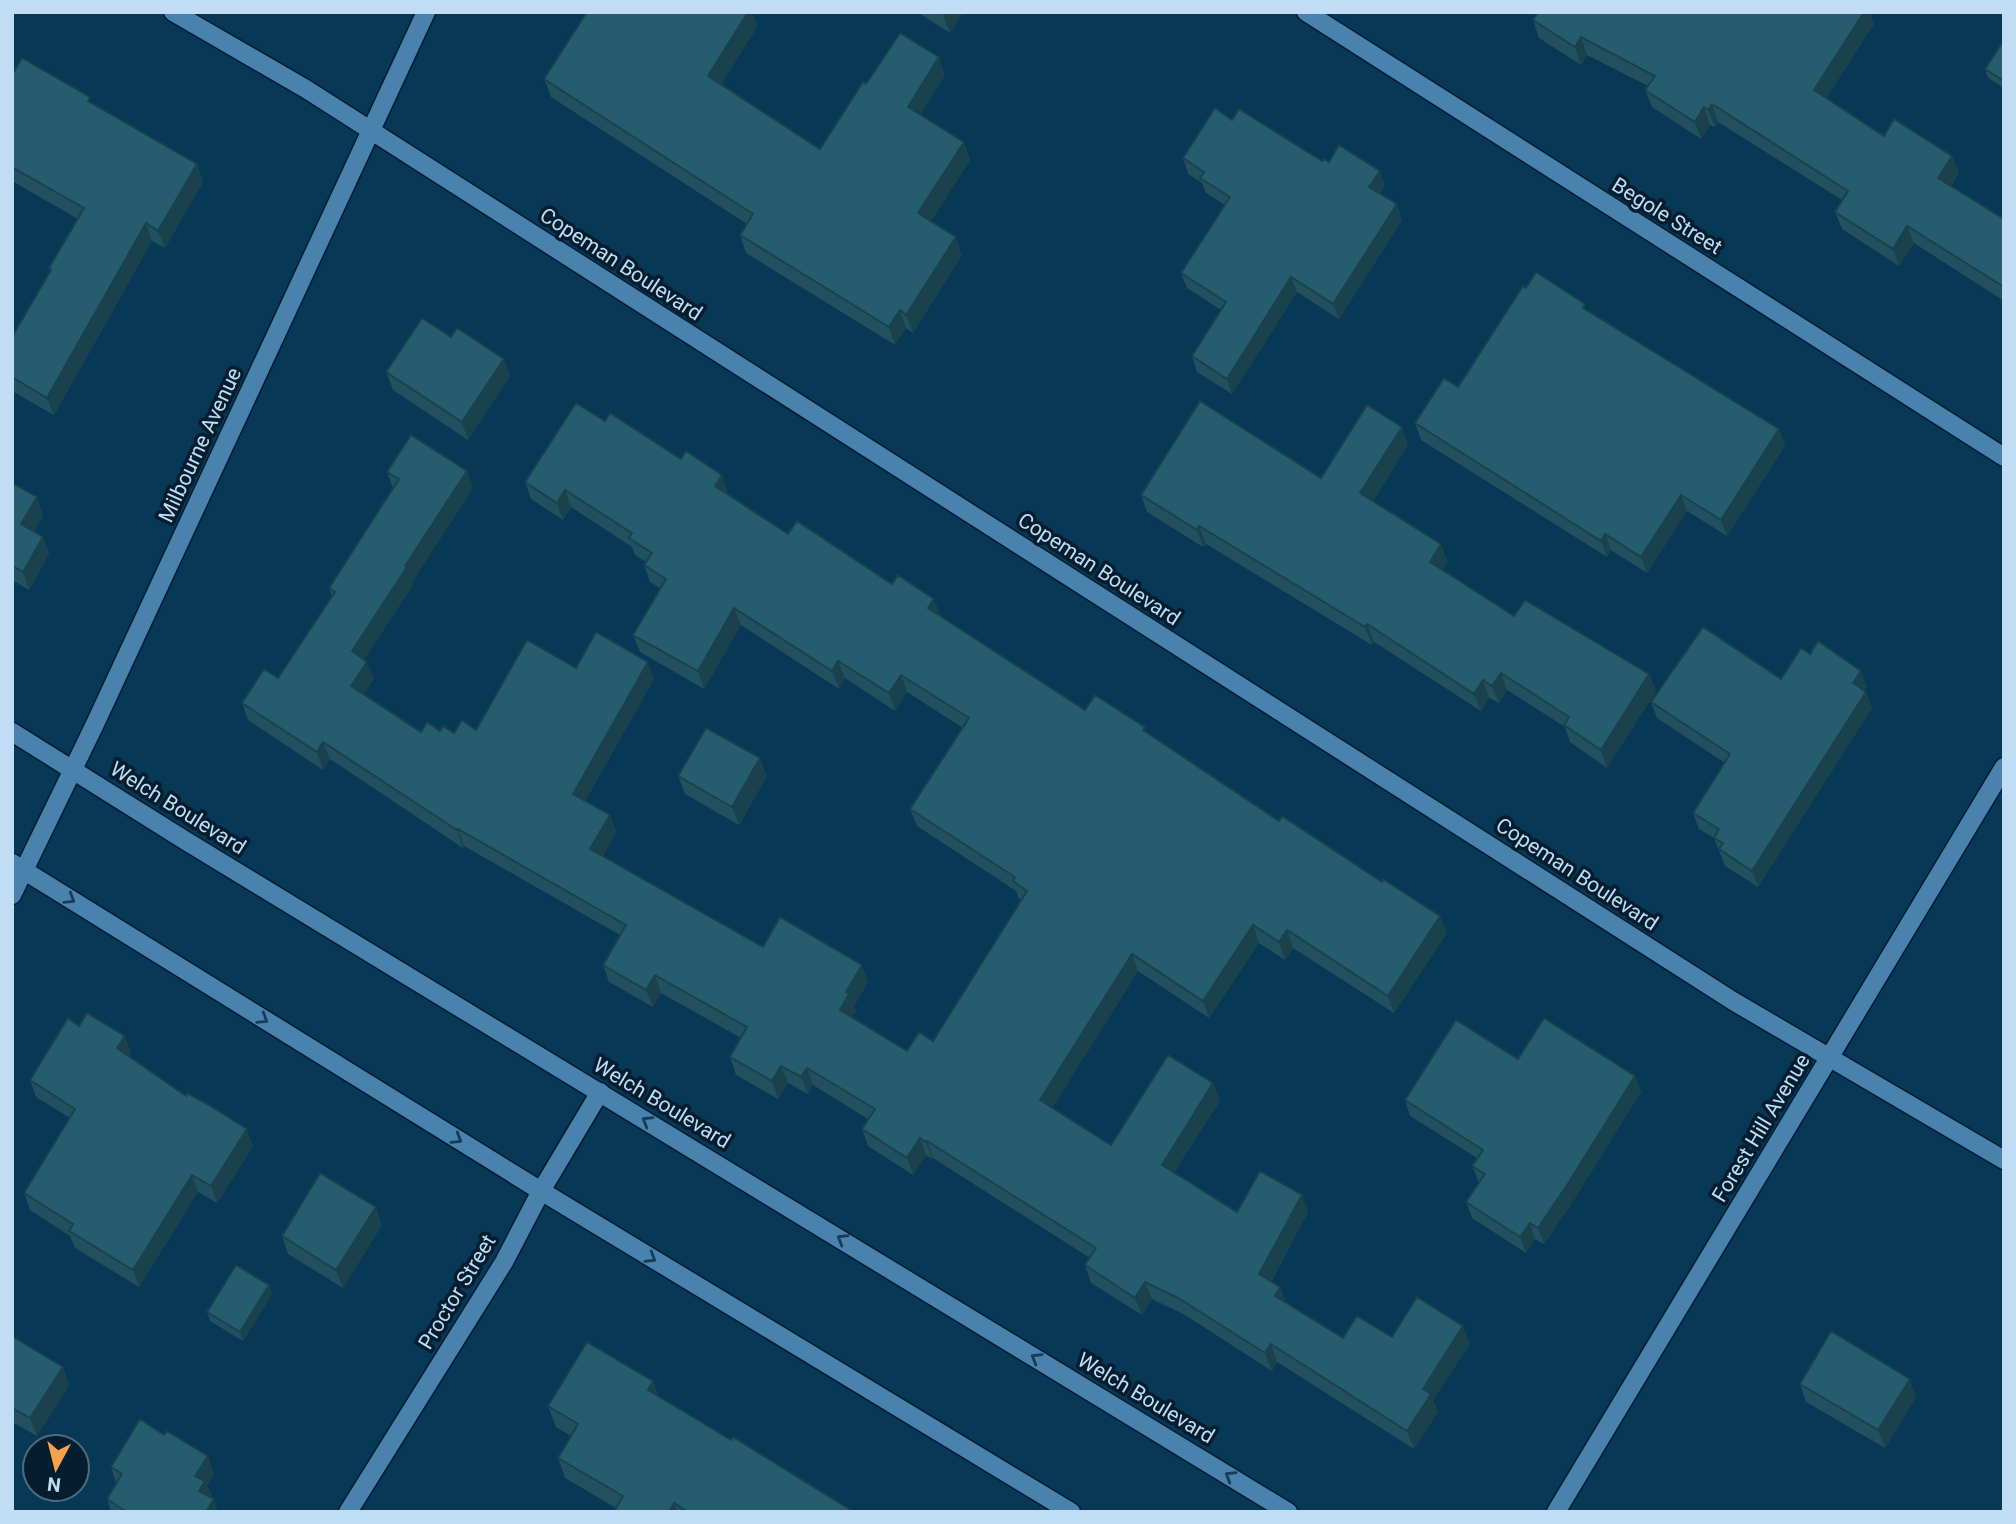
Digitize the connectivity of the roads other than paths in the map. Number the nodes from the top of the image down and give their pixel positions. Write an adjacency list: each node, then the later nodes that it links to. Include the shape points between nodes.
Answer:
1 (173, 12): 4 (street, Copeman Boulevard)
2 (426, 12): 4 (street, Milbourne Avenue)
3 (1306, 12): 5 (street, Begole Street)
4 (371, 131): 8 (street, Milbourne Avenue); 11 (street, Copeman Boulevard)
5 (2004, 457)
6 (12, 732): 8 (street, Welch Boulevard)
7 (2004, 767): 11 (street, Forest Hill Avenue)
8 (72, 770): 9 (street, Milbourne Avenue); 12 (street, Welch Boulevard)
9 (18, 867): 10 (street, Milbourne Avenue); 14 (street, one-way to 14)
10 (12, 895)
11 (1829, 1058): 13 (street, Copeman Boulevard); 18 (street, Forest Hill Avenue)
12 (600, 1092): 14 (street, Proctor Street); 17 (street, Welch Boulevard, one-way to 12)
13 (2004, 1160)
14 (541, 1191): 15 (street, Proctor Street, via 504,1262); 16 (street, one-way to 16)
15 (348, 1512)
16 (1071, 1512)
17 (1289, 1512)
18 (1556, 1512)

